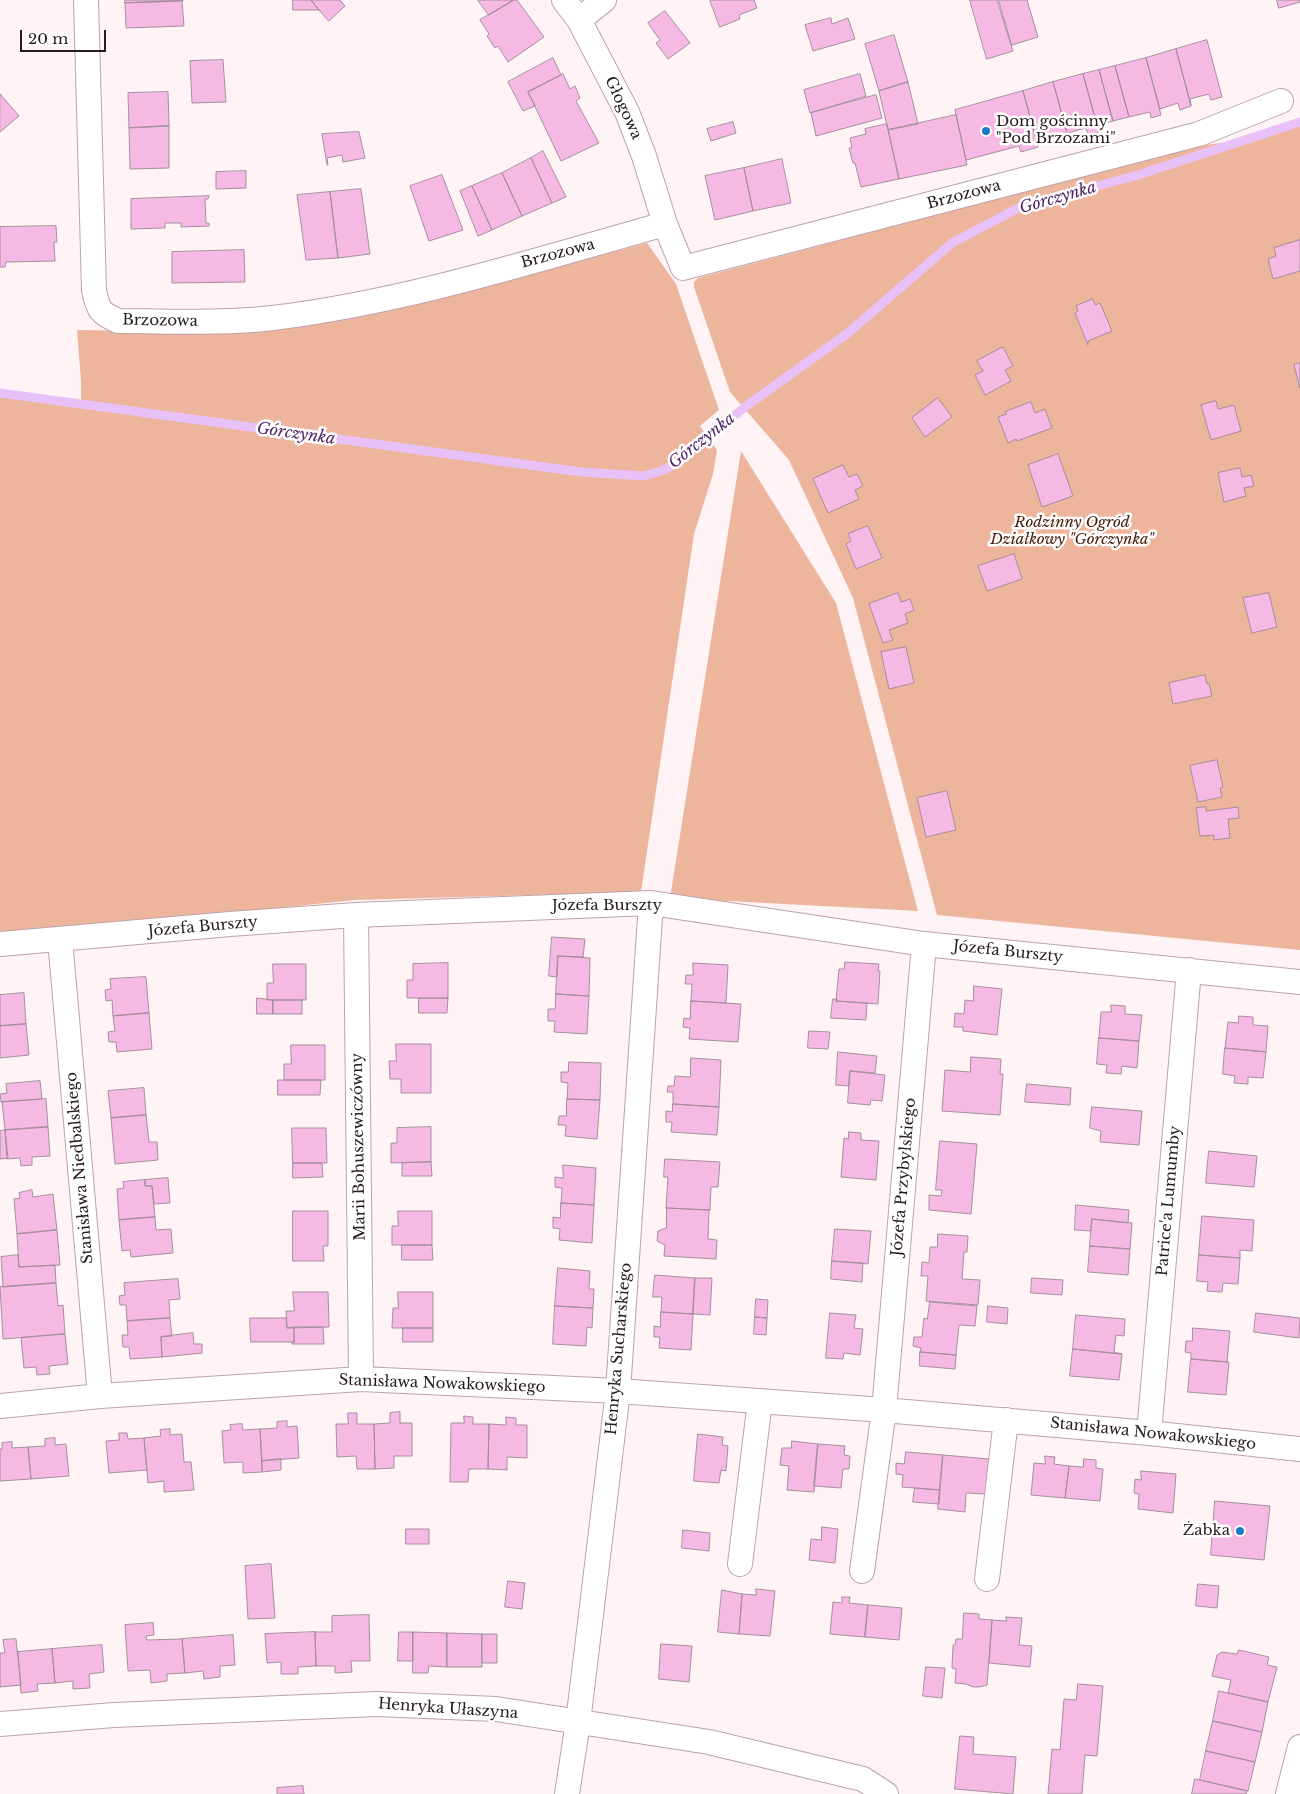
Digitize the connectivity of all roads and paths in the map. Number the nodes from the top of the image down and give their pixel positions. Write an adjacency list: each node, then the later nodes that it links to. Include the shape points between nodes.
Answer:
1 (86, 0): 6 (street, Brzozowa, via 94,290 97,306 118,321 228,322 314,312 434,288)
2 (564, 0): 4 (street, Głogowa)
3 (604, 0): 4 (street)
4 (579, 20): 6 (street, Głogowa, via 627,112)
5 (1281, 102): 6 (street, Brzozowa, via 1199,134 683,268)
6 (665, 224)
7 (651, 903): 8 (street, Józefa Burszty); 11 (street, Józefa Burszty); 15 (street, Henryka Sucharskiego)
8 (356, 915): 9 (street, Józefa Burszty); 14 (street, Marii Bohuszewiczówny)
9 (60, 939): 10 (street, Józefa Burszty); 16 (street, Stanisława Niedbalskiego)
10 (0, 944)
11 (924, 944): 12 (street, Józefa Burszty); 19 (street, Józefa Przybylskiego)
12 (1189, 970): 13 (street, Józefa Burszty); 21 (street, Patrice'a Lumumby)
13 (1300, 982)
14 (361, 1379): 15 (street, Stanisława Nowakowskiego); 16 (street, Stanisława Nowakowskiego)
15 (618, 1391): 17 (street, Stanisława Nowakowskiego); 26 (street, Henryka Sucharskiego)
16 (100, 1396): 18 (street, Stanisława Nowakowskiego)
17 (760, 1401): 19 (street, Stanisława Nowakowskiego); 23 (street)
18 (0, 1406)
19 (884, 1410): 20 (street, Stanisława Nowakowskiego); 24 (street)
20 (1006, 1420): 21 (street, Stanisława Nowakowskiego); 25 (street)
21 (1149, 1433): 22 (street, Stanisława Nowakowskiego)
22 (1300, 1449)
23 (740, 1564)
24 (862, 1571)
25 (987, 1579)
26 (578, 1722): 27 (street, Henryka Ułaszyna, via 496,1709 377,1704 114,1714); 29 (street, Henryka Sucharskiego); 30 (street, Henryka Ułaszyna, via 709,1742 863,1779)
27 (0, 1724)
28 (1300, 1747): 31 (street)
29 (567, 1794)
30 (886, 1794)
31 (1288, 1794)

